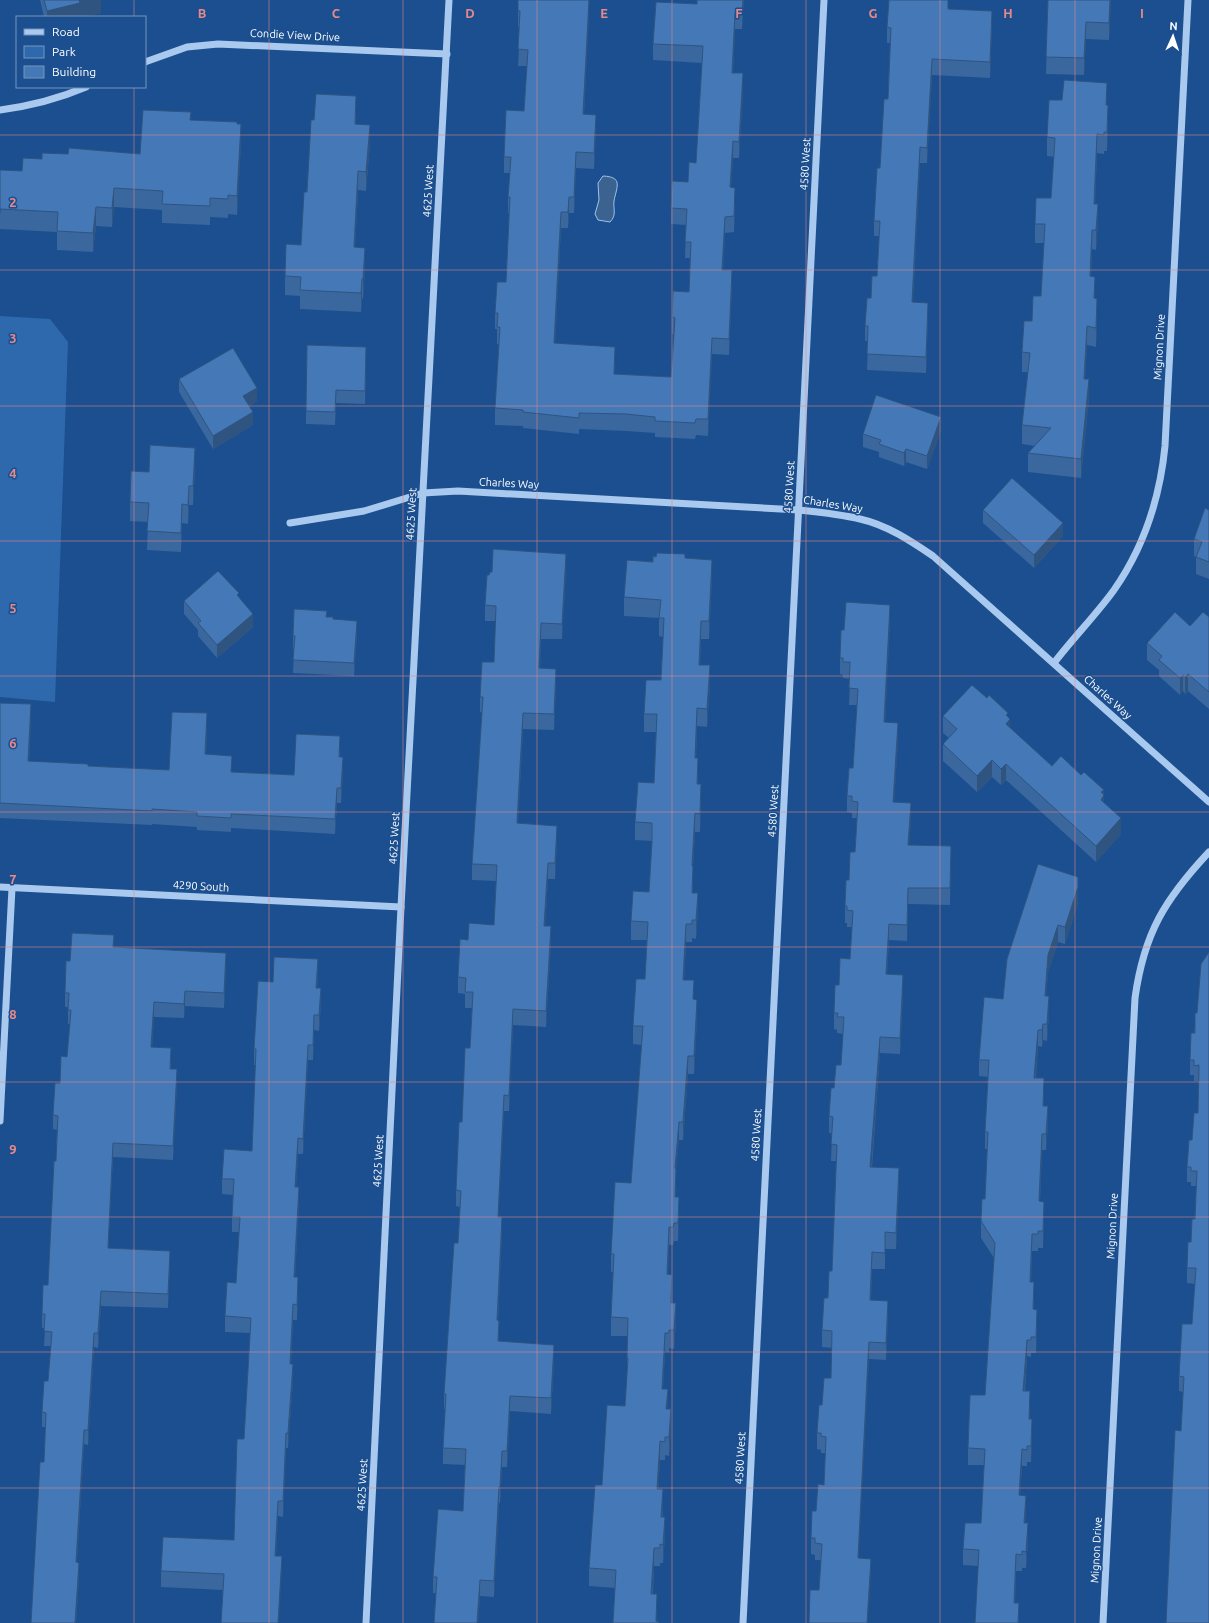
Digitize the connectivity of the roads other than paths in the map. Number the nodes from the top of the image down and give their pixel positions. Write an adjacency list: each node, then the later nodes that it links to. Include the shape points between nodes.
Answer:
1 (449, 0): 4 (street, 4625 West)
2 (824, 0): 9 (street, 4580 West)
3 (1188, 0): 11 (street, Mignon Drive, via 1165,446 1159,490 1152,515 1128,567 1113,591)
4 (447, 54): 5 (street, Condie View Drive, via 218,44 187,47); 8 (street, 4625 West)
5 (146, 62)
6 (83, 88): 7 (street, via 26,107)
7 (0, 110)
8 (423, 493): 9 (street, Charles Way, via 458,491); 10 (street, Charles Way, via 364,512); 16 (street, 4625 West)
9 (799, 510): 11 (street, Charles Way, via 861,519 912,542 953,572); 19 (street, 4580 West)
10 (290, 523)
11 (1054, 663): 12 (street, Charles Way)
12 (1209, 802)
13 (1209, 852): 20 (street, Mignon Drive, via 1177,888 1164,908 1143,956 1135,998)
14 (0, 888): 15 (street, 4290 South)
15 (12, 888): 16 (street, 4290 South); 17 (street)
16 (401, 907): 18 (street, 4625 West)
17 (0, 1121)
18 (366, 1623)
19 (742, 1623)
20 (1103, 1623)

